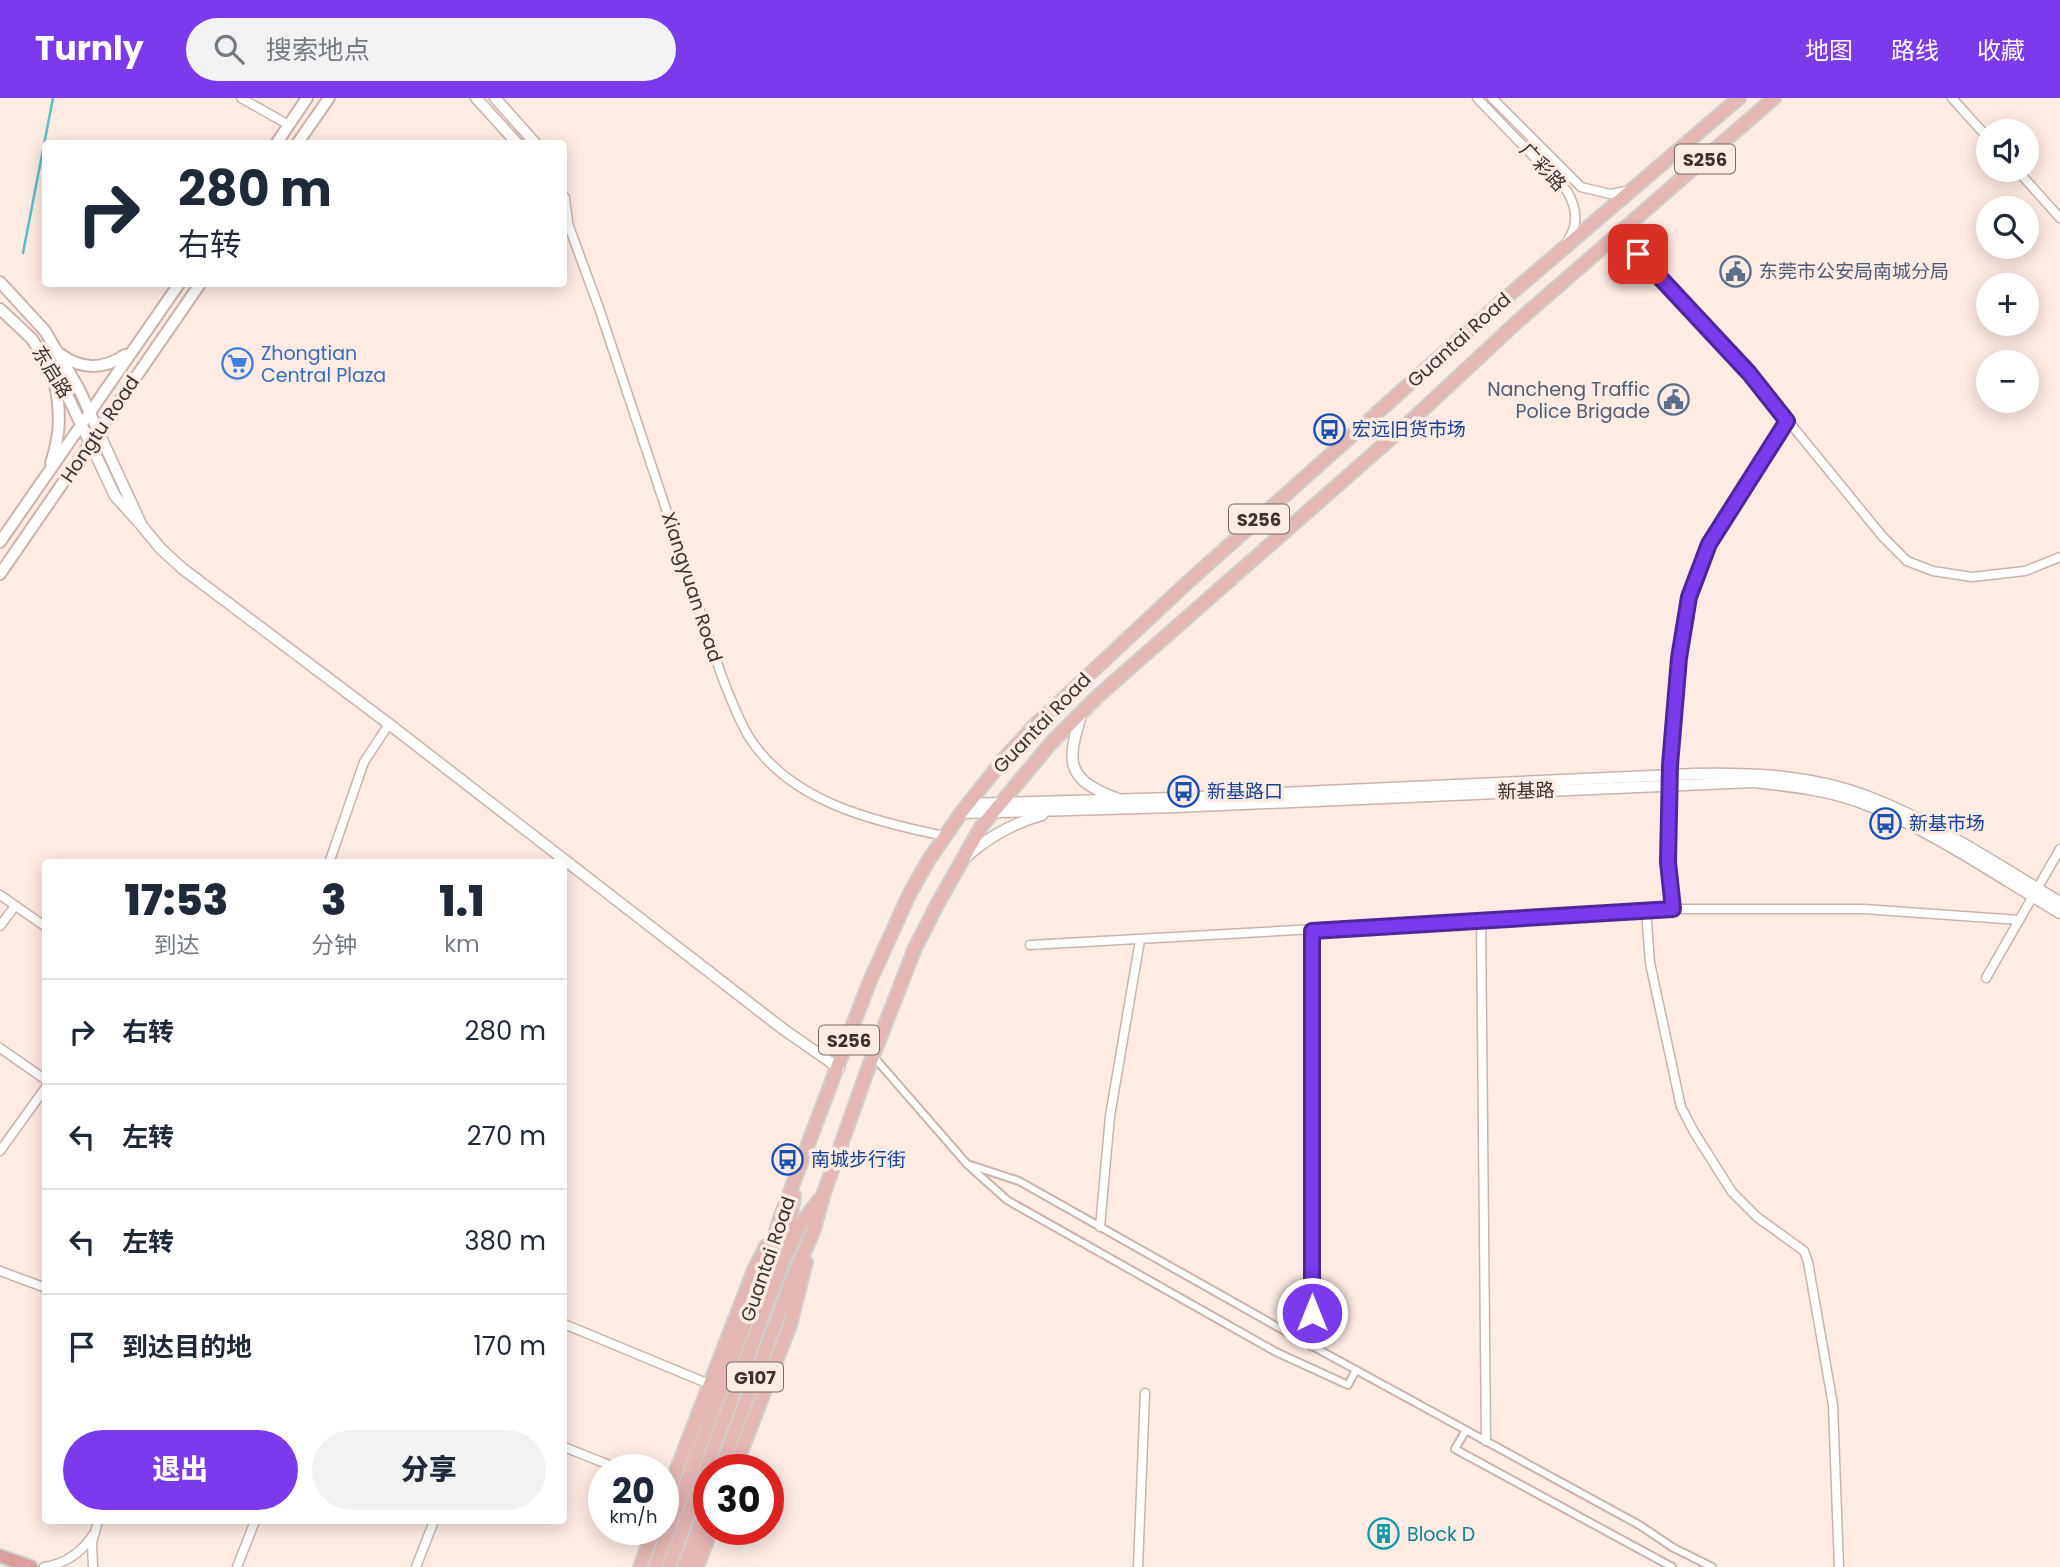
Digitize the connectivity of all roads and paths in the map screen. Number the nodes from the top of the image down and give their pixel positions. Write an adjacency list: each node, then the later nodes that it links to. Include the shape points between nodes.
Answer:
1 (241, 98): 11 (street)
2 (307, 98): 11 (main road)
3 (329, 98): 14 (main road)
4 (476, 98): 15 (street)
5 (495, 98): 16 (street)
6 (1477, 98): 22 (street, 广彩路, via 1567,191 1576,223)
7 (1492, 98): 18 (street, 广彩路, via 1581,187 1610,194)
8 (1739, 98): 18 (main road, Guantai Road / S256)
9 (1774, 98): 21 (main road, Guantai Road / S256)
10 (1952, 98): 12 (street)
11 (289, 125): 13 (main road)
12 (1976, 125)
13 (279, 140)
14 (300, 140)
15 (514, 140)
16 (532, 140)
17 (2028, 182): 19 (street)
18 (1632, 189): 22 (main road, Guantai Road / S256)
19 (2060, 218)
20 (567, 224): 47 (street, Xiangyuan Road, via 721,674 750,740 784,775 822,799)
21 (1619, 235): 31 (street, via 1749,373); 40 (main road, Guantai Road / S256)
22 (1563, 248): 44 (main road, Guantai Road / S256, via 1188,582 1035,725)
23 (0, 282): 28 (main road, 东启路)
24 (177, 287): 27 (main road, Hongtu Road)
25 (198, 287): 33 (main road, Hongtu Road)
26 (0, 309): 29 (main road, 东启路, via 32,339)
27 (132, 351): 28 (main road, via 112,364 97,367 80,365); 30 (main road, Hongtu Road)
28 (58, 352): 30 (main road, 东启路)
29 (51, 370): 32 (main road, 东启路); 35 (main road, via 60,427)
30 (90, 412): 32 (main road, Hongtu Road); 33 (main road, 东启路)
31 (1787, 421): 38 (street, via 1907,561 1972,577 2025,571); 42 (street, via 1709,544 1689,597)
32 (81, 425): 34 (main road, 东启路); 35 (main road, Hongtu Road)
33 (99, 433): 34 (main road, Hongtu Road); 36 (street)
34 (91, 445): 36 (street, via 115,496); 39 (main road, Hongtu Road)
35 (48, 473): 37 (main road, Hongtu Road)
36 (142, 526): 41 (street, via 183,569)
37 (0, 542)
38 (2060, 558)
39 (0, 574)
40 (1082, 711): 43 (street, via 1072,740 1074,769 1091,787); 45 (main road, Guantai Road / S256)
41 (389, 724): 49 (street, via 364,762); 50 (street)
42 (1669, 780): 43 (street, 新基路); 46 (street, 新基路); 53 (street, 新基路, via 1791,786 1866,804); 57 (street, via 1668,862)
43 (1119, 800): 45 (street, 新基路)
44 (965, 808): 45 (street, 新基路); 47 (main road, Guantai Road / S256)
45 (997, 808): 46 (street, 新基路); 51 (main road, Guantai Road / S256)
46 (1056, 811): 51 (street, via 1017,822)
47 (945, 836): 70 (main road, Guantai Road / S256, via 891,932)
48 (2060, 849): 53 (street)
49 (330, 859)
50 (563, 859)
51 (962, 860): 69 (main road, Guantai Road / S256, via 915,948)
52 (567, 862): 70 (street)
53 (2034, 892): 55 (street, 新基路); 59 (street, 新基路); 61 (street)
54 (0, 895): 56 (street)
55 (2060, 902)
56 (15, 906): 62 (street); 63 (street)
57 (1673, 909): 58 (street); 61 (street, via 1864,909)
58 (1646, 911): 60 (street); 117 (street, via 1650,963 1681,1107 1732,1192 1804,1251 1808,1262 1833,1405)
59 (2060, 912)
60 (1481, 920): 64 (street); 90 (street)
61 (2019, 920): 67 (street)
62 (42, 924)
63 (0, 926)
64 (1312, 931): 65 (street); 85 (street)
65 (1140, 940): 66 (street); 78 (street, via 1110,1116)
66 (1030, 945)
67 (1986, 978)
68 (0, 1048): 71 (street)
69 (873, 1056): 74 (street); 76 (main road, Guantai Road / S256)
70 (839, 1068): 75 (main road, Guantai Road / S256)
71 (42, 1077)
72 (42, 1093): 73 (street)
73 (0, 1151)
74 (967, 1164): 78 (street, via 1018,1181); 86 (street, via 1007,1200 1276,1352 1348,1385)
75 (796, 1181): 77 (main road, Guantai Road / S256); 80 (main road)
76 (824, 1193): 79 (main road, Guantai Road / S256); 80 (main road, via 800,1225)
77 (779, 1221): 87 (main road, via 754,1270); 110 (main road, Guantai Road / S256)
78 (1100, 1227): 85 (street)
79 (813, 1232): 82 (main road, Guantai Road / S256); 93 (main road, via 790,1325)
80 (782, 1264): 111 (main road)
81 (0, 1271): 83 (street)
82 (790, 1285): 92 (main road, Guantai Road / G107)
83 (42, 1287)
84 (567, 1325): 87 (street)
85 (1312, 1346): 86 (street)
86 (1356, 1370): 89 (street)
87 (709, 1384): 95 (main road)
88 (1145, 1393): 114 (street)
89 (1466, 1430): 90 (street); 115 (street, via 1455,1449)
90 (1486, 1441): 116 (street)
91 (567, 1448): 94 (street)
92 (726, 1454)
93 (740, 1454)
94 (588, 1457)
95 (679, 1458)
96 (98, 1524): 99 (street)
97 (254, 1524): 107 (street)
98 (433, 1524): 108 (street)
99 (93, 1535): 105 (street, via 72,1557); 106 (street)
100 (693, 1544): 112 (main road)
101 (648, 1545): 109 (main road)
102 (705, 1545): 113 (main road)
103 (0, 1556): 104 (highway)
104 (31, 1567)
105 (44, 1567)
106 (93, 1567)
107 (237, 1567)
108 (416, 1567)
109 (640, 1567)
110 (655, 1567)
111 (669, 1567)
112 (684, 1567)
113 (697, 1567)
114 (1138, 1567)
115 (1672, 1567)
116 (1712, 1567)
117 (1839, 1567)

